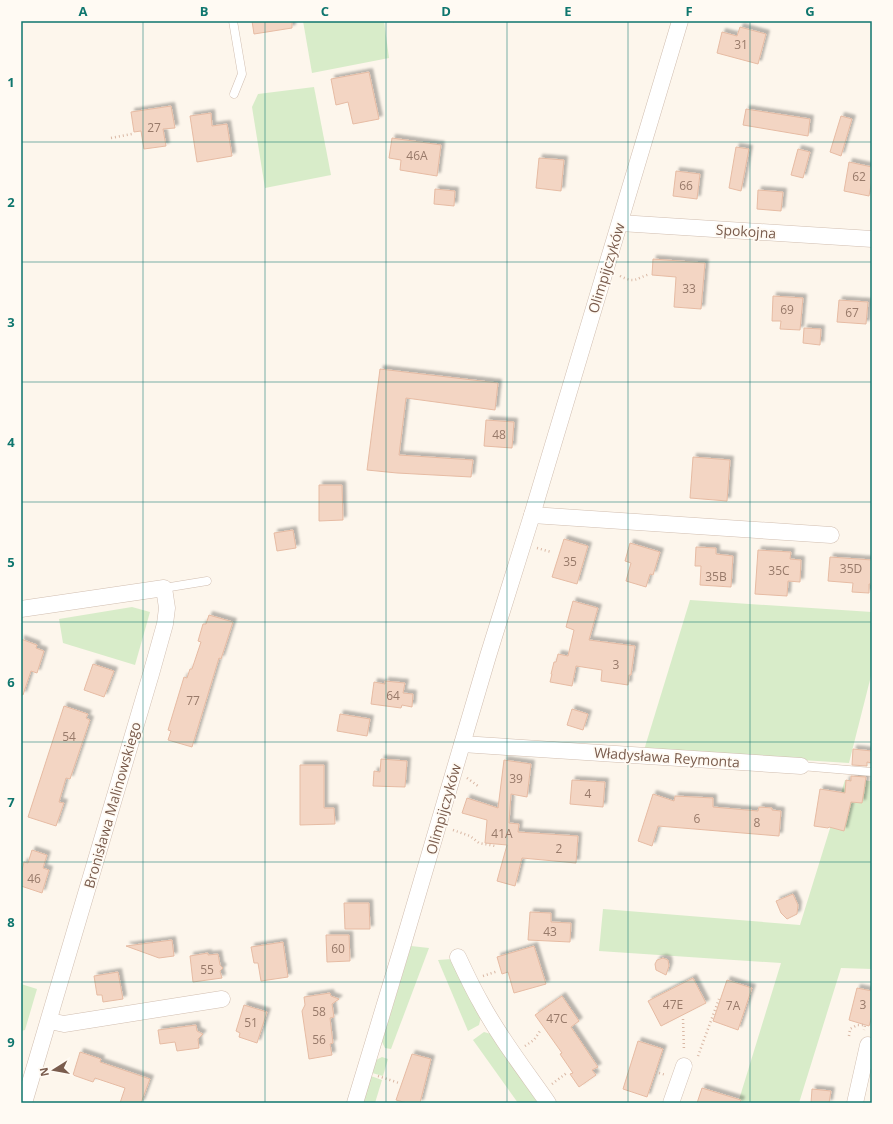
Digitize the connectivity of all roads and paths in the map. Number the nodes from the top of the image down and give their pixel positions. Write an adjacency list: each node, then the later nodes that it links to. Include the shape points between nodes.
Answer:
1 (233, 21): 3 (lane, via 242,74)
2 (680, 21): 6 (street, Olimpijczyków)
3 (234, 94)
4 (132, 134): 5 (path)
5 (111, 138)
6 (620, 223): 7 (street, Spokojna); 8 (street, Olimpijczyków)
7 (872, 239)
8 (607, 263): 9 (path, via 624,278 634,280); 10 (street, Olimpijczyków)
9 (650, 274)
10 (532, 515): 11 (street); 15 (street, Olimpijczyków)
11 (831, 534)
12 (207, 581): 13 (lane)
13 (164, 588): 14 (street); 24 (street, Bronisława Malinowskiego, via 167,608 165,624)
14 (21, 609)
15 (462, 744): 16 (street, Władysława Reymonta); 18 (street, Olimpijczyków)
16 (801, 766): 17 (lane, Władysława Reymonta)
17 (872, 772)
18 (438, 825): 19 (path, via 466,834 479,843); 30 (street, Olimpijczyków)
19 (495, 846)
20 (458, 957): 34 (street, via 491,1021)
21 (222, 999): 24 (street, via 64,1024)
22 (719, 999): 28 (path)
23 (683, 1019): 29 (path)
24 (50, 1021): 32 (street, Bronisława Malinowskiego)
25 (540, 1031): 27 (path, via 534,1040)
26 (868, 1045): 36 (street)
27 (521, 1048)
28 (698, 1056)
29 (684, 1066): 35 (street)
30 (364, 1072): 31 (path); 33 (street, Olimpijczyków)
31 (399, 1083)
32 (24, 1103)
33 (355, 1103)
34 (548, 1103)
35 (671, 1103)
36 (855, 1103)

